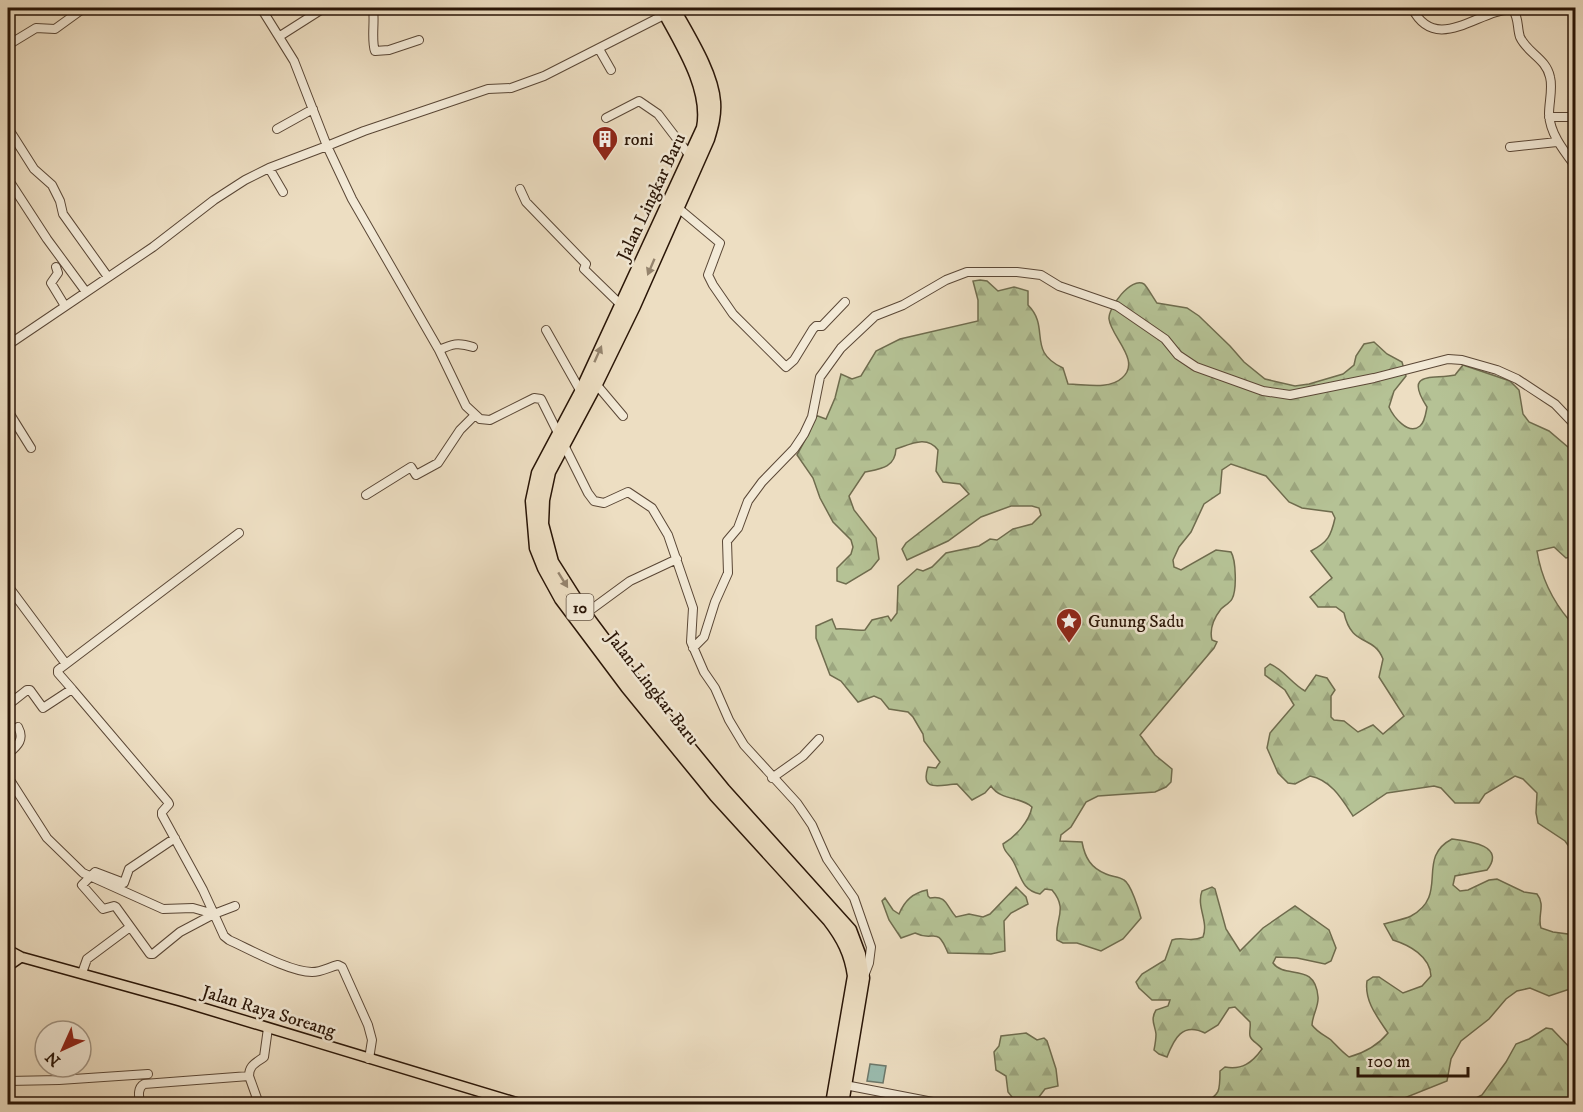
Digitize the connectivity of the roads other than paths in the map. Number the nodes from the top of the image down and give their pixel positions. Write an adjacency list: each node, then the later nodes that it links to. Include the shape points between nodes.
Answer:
1 (84, 8): 13 (street, via 55,30 36,28)
2 (261, 8): 11 (street)
3 (324, 8): 10 (street)
4 (373, 8): 12 (street, via 375,51)
5 (1412, 8): 7 (street, via 1427,24 1446,29)
6 (1570, 8): 8 (street)
7 (1516, 9): 17 (street, via 1520,36 1544,62 1551,79)
8 (1575, 9)
9 (667, 10): 14 (street); 25 (highway, Jalan Lingkar Baru / 10, via 702,91 705,107 703,128); 31 (highway, Jalan Lingkar Baru / 10, via 698,57 714,103 708,139)
10 (312, 11): 11 (street)
11 (280, 36): 16 (street)
12 (419, 40)
13 (8, 45)
14 (599, 49): 15 (street); 23 (street, via 528,82 488,89)
15 (611, 70)
16 (313, 109): 21 (street); 23 (street)
17 (1549, 117): 18 (street); 22 (street)
18 (1575, 117)
19 (606, 118): 25 (street, via 639,101 658,114)
20 (8, 128): 33 (street, via 34,169 52,185 65,218)
21 (277, 129)
22 (1557, 142): 24 (street); 26 (street)
23 (327, 146): 27 (street); 41 (street, via 351,199)
24 (1510, 147)
25 (690, 156): 36 (highway, Jalan Lingkar Baru / 10)
26 (1575, 167)
27 (269, 168): 30 (street); 33 (street, via 214,200)
28 (8, 179): 34 (street)
29 (520, 189): 36 (street, via 526,201 586,264 584,269)
30 (283, 192)
31 (677, 207): 35 (street, via 720,243 708,275 725,304 786,367 815,326 822,326); 42 (highway, Jalan Lingkar Baru / 10, one-way to 42)
32 (56, 267): 37 (street, via 58,273 51,283)
33 (108, 277): 34 (street)
34 (86, 292): 37 (street)
35 (845, 302)
36 (620, 304): 43 (highway, Jalan Lingkar Baru / 10, one-way to 36)
37 (65, 306): 39 (street)
38 (546, 330): 43 (street)
39 (8, 345)
40 (472, 347): 41 (street, via 460,343)
41 (439, 351): 45 (street)
42 (596, 384): 46 (street); 48 (highway, Jalan Lingkar Baru / 10)
43 (581, 392): 48 (highway, Jalan Lingkar Baru / 10)
44 (8, 411): 49 (street)
45 (474, 416): 48 (street, via 490,420 537,397 544,401); 50 (street, via 459,430 438,463 416,475 411,467)
46 (623, 416)
47 (1575, 426): 55 (street, via 1555,404 1517,379 1462,360 1448,359 1290,394 1263,391 1196,367 1117,306 1059,286 1041,275 962,273 875,316 823,371 804,434 748,501 738,528 727,541 728,573 704,637)
48 (561, 438): 52 (street, via 594,501 604,503 628,492 652,508); 54 (highway, Jalan Lingkar Baru / 10, one-way to 54, via 545,485 542,524 552,562); 83 (highway, Jalan Lingkar Baru / 10, via 538,473 532,501 536,548 561,599 679,751 829,920 848,950 854,976)
49 (31, 448)
50 (366, 495)
51 (239, 533): 56 (street)
52 (677, 559): 54 (street, via 630,581); 55 (street, via 693,608)
53 (8, 586): 56 (street)
54 (585, 614): 73 (highway, Jalan Lingkar Baru / 10, via 634,681 724,790 850,930)
55 (693, 648): 63 (street, via 739,737)
56 (66, 664): 57 (street, via 57,671)
57 (72, 689): 58 (street, via 43,708 30,690); 64 (street, via 168,802 162,815)
58 (8, 705)
59 (18, 727): 61 (street, via 20,741)
60 (819, 739): 63 (street)
61 (8, 754)
62 (8, 777): 65 (street, via 47,838 76,867)
63 (772, 778): 73 (street, via 813,825 827,859 854,898 871,947)
64 (175, 838): 65 (street, via 129,869 124,883 99,873); 67 (street)
65 (92, 875): 67 (street, via 164,909 193,908); 68 (street, via 82,885 103,909 116,907)
66 (235, 906): 67 (street)
67 (211, 916): 68 (street, via 180,932 153,954 148,953); 75 (street, via 224,936 296,969 310,972 342,967 368,1025 372,1040)
68 (130, 927): 72 (street, via 87,959)
69 (8, 950): 70 (main road, Jalan Raya Soreang)
70 (21, 957): 71 (main road); 72 (main road, Jalan Raya Soreang)
71 (8, 966)
72 (82, 974): 74 (main road, Jalan Raya Soreang)
73 (863, 978): 79 (highway, Jalan Lingkar Baru / 10)
74 (268, 1028): 75 (main road, Jalan Raya Soreang); 77 (street, via 265,1054 251,1067)
75 (369, 1059): 82 (main road, Jalan Raya Soreang)
76 (148, 1074): 78 (street)
77 (249, 1076): 80 (street, via 144,1084 139,1091); 81 (street)
78 (8, 1081)
79 (845, 1085): 84 (highway, Jalan Lingkar Baru / 10); 85 (street)
80 (140, 1104)
81 (259, 1104)
82 (521, 1104)
83 (832, 1104)
84 (842, 1104)
85 (943, 1104)

